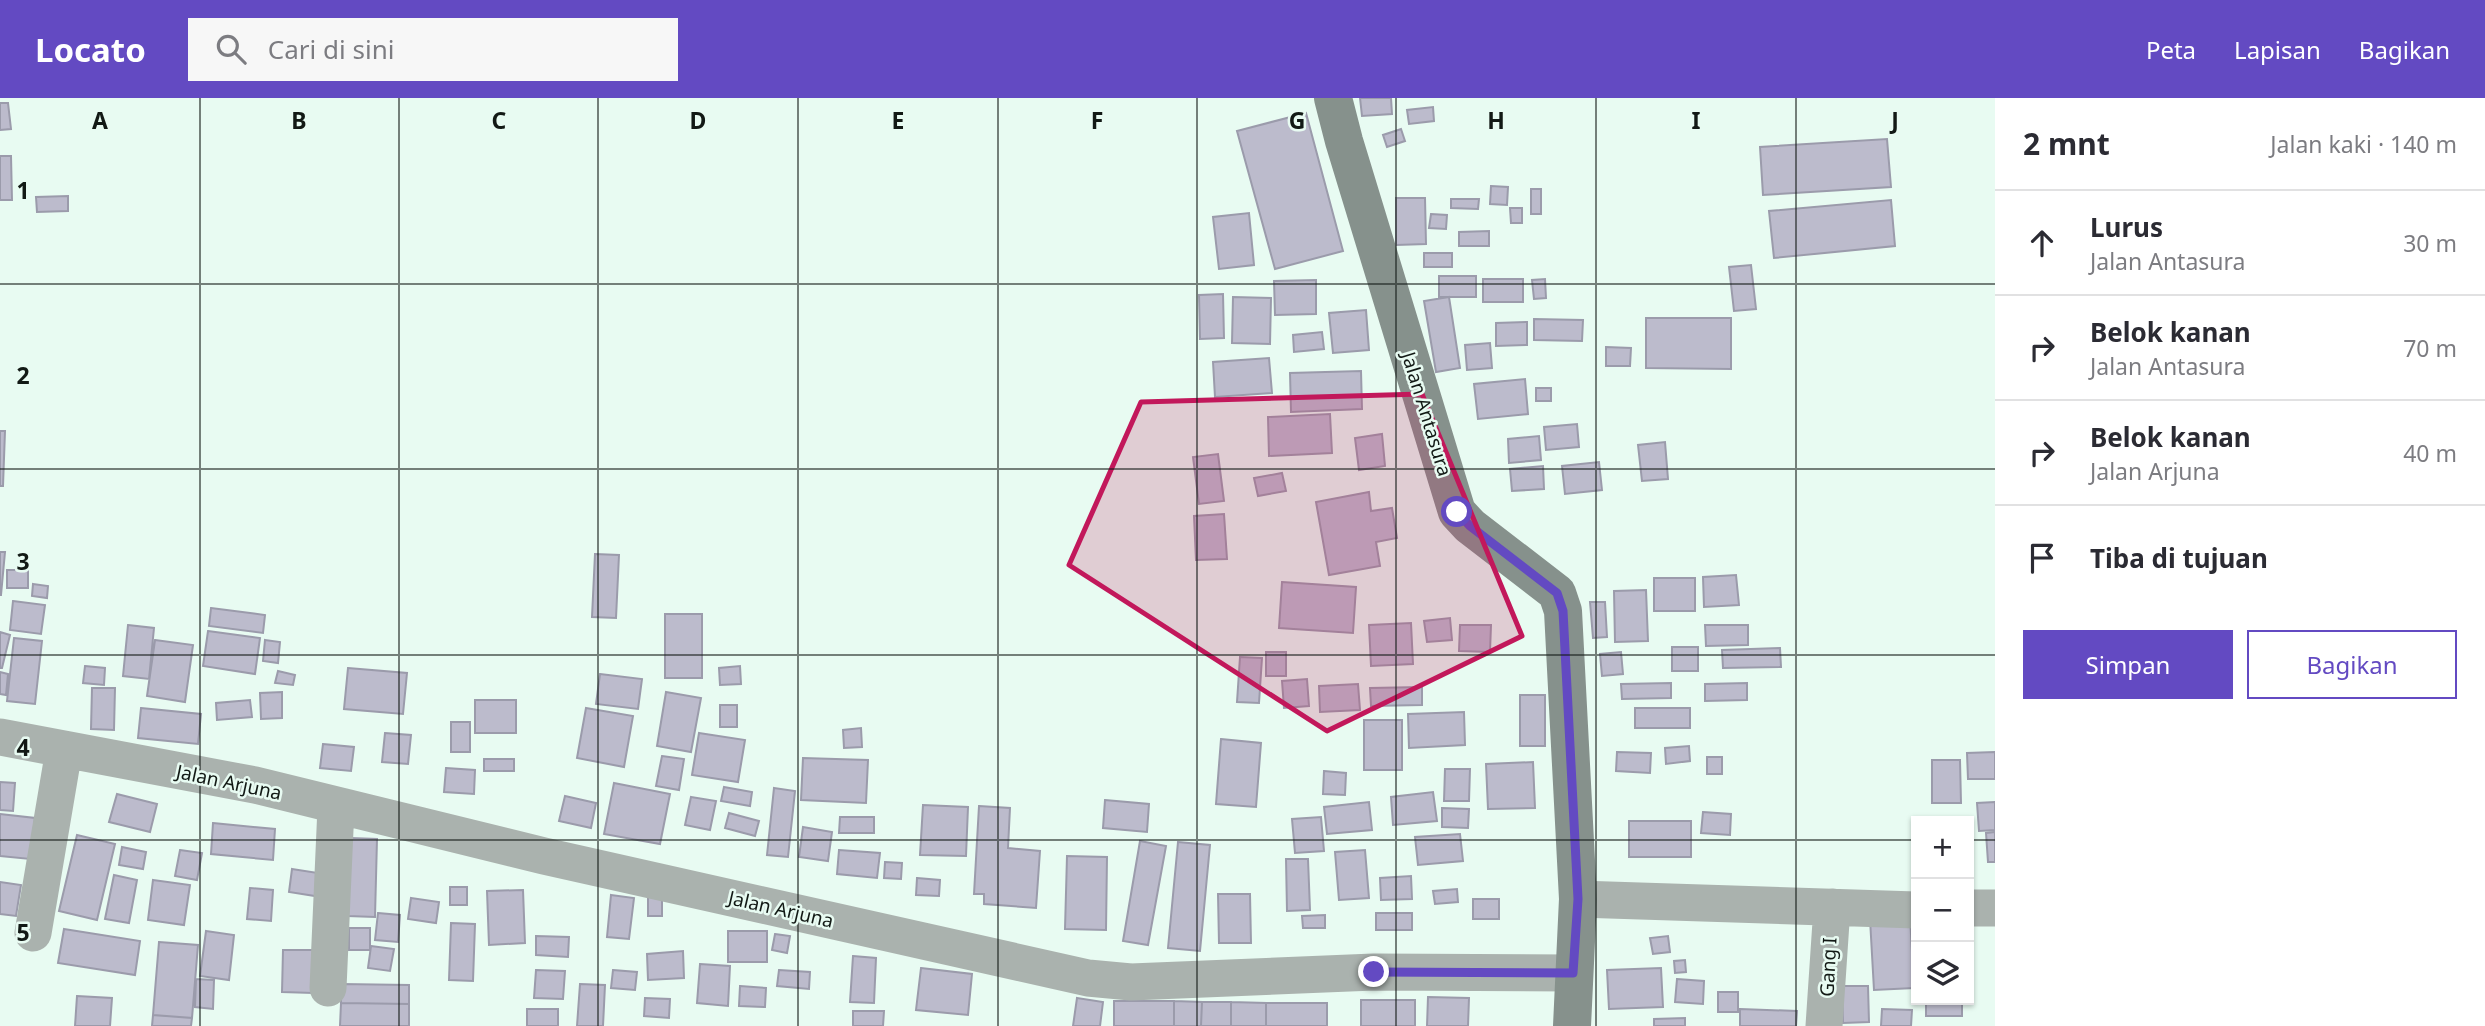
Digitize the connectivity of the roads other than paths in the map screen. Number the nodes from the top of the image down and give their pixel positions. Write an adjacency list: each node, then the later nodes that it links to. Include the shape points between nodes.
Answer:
1 (1333, 98): 5 (main road, Jalan Antasura, via 1457,512 1557,593 1563,611)
2 (0, 737): 3 (street, Jalan Arjuna)
3 (64, 750): 4 (street, Jalan Arjuna, via 255,785); 10 (street)
4 (336, 807): 11 (street, Jalan Arjuna, via 1088,978 1132,982 1374,972); 12 (street)
5 (1578, 899): 6 (street); 11 (main road, Jalan Antasura)
6 (1832, 907): 9 (street); 14 (street, Gang I)
7 (1974, 908): 8 (street)
8 (1995, 908)
9 (1911, 910)
10 (33, 933)
11 (1573, 973): 13 (main road, Jalan Antasura)
12 (328, 988)
13 (1572, 1026)
14 (1825, 1026)

